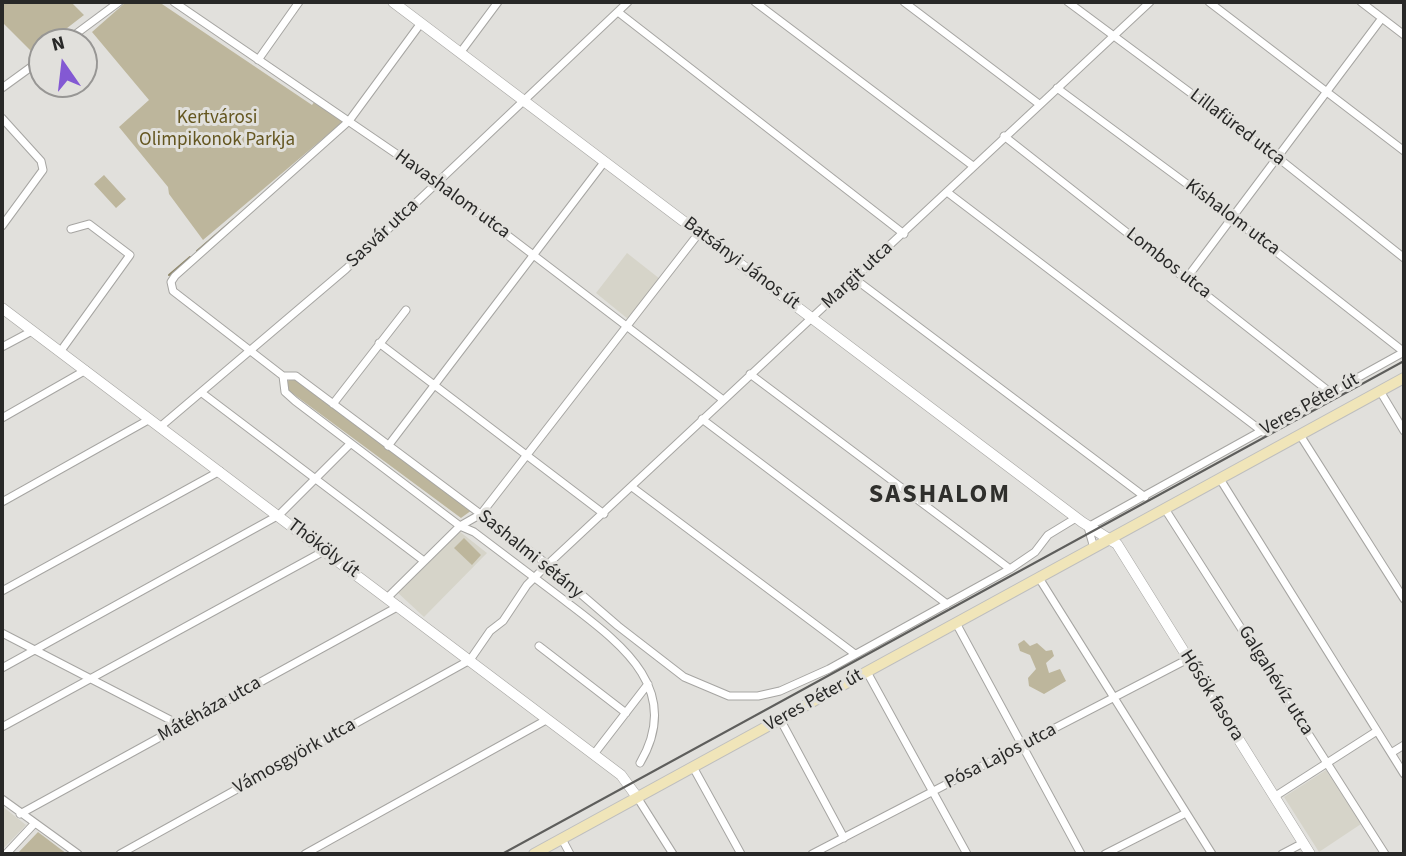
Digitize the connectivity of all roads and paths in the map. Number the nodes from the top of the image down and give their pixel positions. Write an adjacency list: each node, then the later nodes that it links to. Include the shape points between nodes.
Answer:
1 (119, 2): 16 (street)
2 (174, 2): 20 (street, Havashalom utca)
3 (299, 2): 20 (street)
4 (393, 2): 15 (street, Batsányi János út)
5 (498, 2): 19 (street)
6 (628, 2): 13 (street, Sasvár utca)
7 (755, 2): 33 (street)
8 (904, 2): 26 (street)
9 (1068, 2): 18 (street, Lillafüred utca)
10 (1150, 2): 18 (street, Margit utca)
11 (1209, 2): 24 (street)
12 (1361, 2): 14 (street)
13 (618, 12): 25 (street, Sasvár utca); 40 (street)
14 (1382, 18): 17 (street); 24 (street)
15 (421, 23): 19 (street, Batsányi János út); 28 (street)
16 (84, 28)
17 (1404, 35)
18 (1113, 36): 23 (street, Margit utca); 31 (street, Lillafüred utca)
19 (460, 53): 25 (street, Batsányi János út)
20 (258, 60): 28 (street, Havashalom utca)
21 (28, 69): 22 (street)
22 (2, 88)
23 (1057, 88): 26 (street, Margit utca); 36 (street, Kishalom utca)
24 (1326, 90): 30 (street); 31 (street)
25 (525, 101): 32 (street, Batsányi János út); 34 (street, Sasvár utca)
26 (1039, 104): 29 (street, Margit utca)
27 (2, 118): 37 (street, via 41,161 41,172)
28 (349, 121): 34 (street, Havashalom utca); 52 (street, Sashalmi sétány, via 172,280 173,291)
29 (1004, 136): 33 (street, Margit utca); 44 (street, Lombos utca)
30 (1404, 151)
31 (1277, 157): 36 (street); 42 (street, Lillafüred utca)
32 (605, 161): 39 (street, Batsányi János út); 41 (street)
33 (974, 166): 35 (street, Margit utca)
34 (439, 183): 41 (street, Havashalom utca); 52 (street, Sasvár utca)
35 (947, 192): 40 (street, Margit utca); 70 (street)
36 (1233, 218): 44 (street); 54 (street, Kishalom utca)
37 (2, 226)
38 (71, 229): 53 (street, via 89,224 128,252 128,261)
39 (699, 233): 47 (street, Batsányi János út); 48 (street)
40 (904, 233): 43 (street, Margit utca)
41 (533, 255): 48 (street, Havashalom utca); 59 (street)
42 (1404, 258)
43 (855, 279): 47 (street, Margit utca); 79 (street)
44 (1186, 279): 62 (street, Lombos utca)
45 (2, 308): 49 (street, Thököly út)
46 (406, 310): 50 (street)
47 (813, 319): 56 (street, Margit utca); 85 (street, Batsányi János út)
48 (627, 326): 63 (street, Havashalom utca); 74 (street)
49 (32, 331): 51 (street); 53 (street, Thököly út)
50 (379, 343): 59 (street); 64 (street)
51 (2, 348)
52 (250, 351): 57 (street, Sashalmi sétány); 61 (street, Sasvár utca)
53 (60, 352): 55 (street, Thököly út)
54 (1404, 352): 62 (street, Veres Péter út)
55 (86, 370): 65 (street); 66 (street, Thököly út)
56 (750, 374): 63 (street, Margit utca); 93 (street)
57 (283, 376): 64 (street, Sashalmi sétány, via 296,376); 72 (street, Sashalmi sétány, via 285,392)
58 (1404, 378): 60 (main road, Veres Péter út)
59 (433, 384): 73 (street); 74 (street)
60 (1380, 391): 69 (street); 71 (main road, Veres Péter út)
61 (202, 393): 68 (street, Sasvár utca); 77 (street)
62 (1331, 393): 70 (street, Veres Péter út)
63 (722, 399): 67 (street, Margit utca)
64 (333, 404): 73 (street, Sashalmi sétány)
65 (2, 418)
66 (150, 419): 68 (street, Thököly út); 80 (street)
67 (702, 419): 78 (street, Margit utca); 99 (street)
68 (160, 427): 75 (street, Thököly út)
69 (1404, 430)
70 (1263, 432): 79 (street, Veres Péter út)
71 (1300, 435): 76 (main road, Veres Péter út); 98 (street)
72 (349, 445): 77 (street); 86 (street, Sashalmi sétány)
73 (388, 446): 82 (street, Sashalmi sétány)
74 (526, 455): 82 (street); 83 (street)
75 (220, 471): 84 (street, Thököly út); 96 (street)
76 (1220, 479): 81 (main road, Veres Péter út); 121 (street)
77 (316, 480): 84 (street); 91 (street)
78 (632, 487): 83 (street, Margit utca); 107 (street)
79 (1145, 497): 87 (street, Veres Péter út)
80 (2, 502)
81 (1165, 509): 88 (main road, Veres Péter út); 127 (street, Galgahévíz utca)
82 (481, 514): 86 (street); 92 (street, Sashalmi sétány)
83 (604, 514): 92 (street, Margit utca)
84 (279, 515): 90 (street, Thököly út); 106 (street)
85 (1076, 518): 87 (street, Batsányi János út); 93 (street, Veres Péter út, via 1048,535 1035,552)
86 (460, 526): 91 (street); 94 (street, Sashalmi sétány)
87 (1088, 527): 88 (street, Batsányi János út); 89 (street)
88 (1110, 539): 89 (main road, Veres Péter út); 108 (street, Hősök fasora)
89 (1094, 548): 95 (main road, Veres Péter út)
90 (326, 550): 97 (street, Thököly út); 112 (street)
91 (424, 561): 97 (street)
92 (546, 566): 94 (street, Margit utca); 102 (street, Sashalmi sétány)
93 (1010, 569): 99 (street, Veres Péter út)
94 (535, 578): 104 (street, Sashalmi sétány); 109 (street, Margit utca)
95 (1039, 578): 101 (main road, Veres Péter út); 115 (street)
96 (2, 591)
97 (387, 598): 100 (street, Thököly út)
98 (1404, 599)
99 (947, 604): 107 (street, Veres Péter út)
100 (399, 607): 109 (street, Thököly út); 119 (street, Mátéháza utca)
101 (956, 624): 111 (main road, Veres Péter út); 122 (street)
102 (618, 626): 104 (street); 114 (street, Sashalmi sétány, via 684,677 710,691 746,697)
103 (2, 633): 106 (street)
104 (610, 636): 113 (street, Sashalmi sétány, via 632,657)
105 (539, 646): 116 (street)
106 (33, 651): 110 (street); 112 (street)
107 (855, 654): 114 (street, Veres Péter út)
108 (1188, 659): 115 (street, Pósa Lajos utca); 132 (street, Hősök fasora)
109 (470, 660): 117 (street, Thököly út); 142 (street, Vámosgyörk utca)
110 (2, 668)
111 (867, 672): 118 (main road, Veres Péter út); 130 (street)
112 (92, 679): 119 (street); 120 (street)
113 (649, 684): 116 (street); 126 (street, via 652,731)
114 (790, 688)
115 (1114, 699): 122 (street, Pósa Lajos utca); 134 (street)
116 (626, 713): 125 (street)
117 (548, 719): 125 (street, Thököly út); 143 (street)
118 (780, 719): 128 (main road, Veres Péter út); 137 (street)
119 (182, 726): 135 (street, Mátéháza utca)
120 (2, 727)
121 (1377, 731): 124 (street); 127 (street)
122 (1022, 745): 130 (street, Pósa Lajos utca); 150 (street)
123 (1404, 745): 124 (street)
124 (1391, 753): 129 (street)
125 (594, 754): 131 (street, Thököly út, via 627,781)
126 (640, 763)
127 (1327, 763): 132 (street); 155 (street, Galgahévíz utca)
128 (692, 767): 131 (main road, Veres Péter út); 147 (street)
129 (1404, 774)
130 (932, 792): 137 (street, Pósa Lajos utca); 149 (street)
131 (637, 797): 138 (main road, Veres Péter út); 146 (street)
132 (1274, 797): 139 (street, Hősök fasora)
133 (2, 799): 135 (street)
134 (1186, 813): 151 (street); 152 (street)
135 (20, 814): 136 (street)
136 (34, 824): 140 (street); 141 (street)
137 (844, 838): 148 (street, Pósa Lajos utca)
138 (562, 839): 144 (main road, Veres Péter út); 145 (street)
139 (1303, 843): 153 (street); 154 (street, Hősök fasora)
140 (6, 854)
141 (78, 854)
142 (120, 854)
143 (305, 854)
144 (534, 854)
145 (570, 854)
146 (673, 854)
147 (741, 854)
148 (812, 854)
149 (967, 854)
150 (1081, 854)
151 (1105, 854)
152 (1212, 854)
153 (1282, 854)
154 (1310, 854)
155 (1385, 854)

